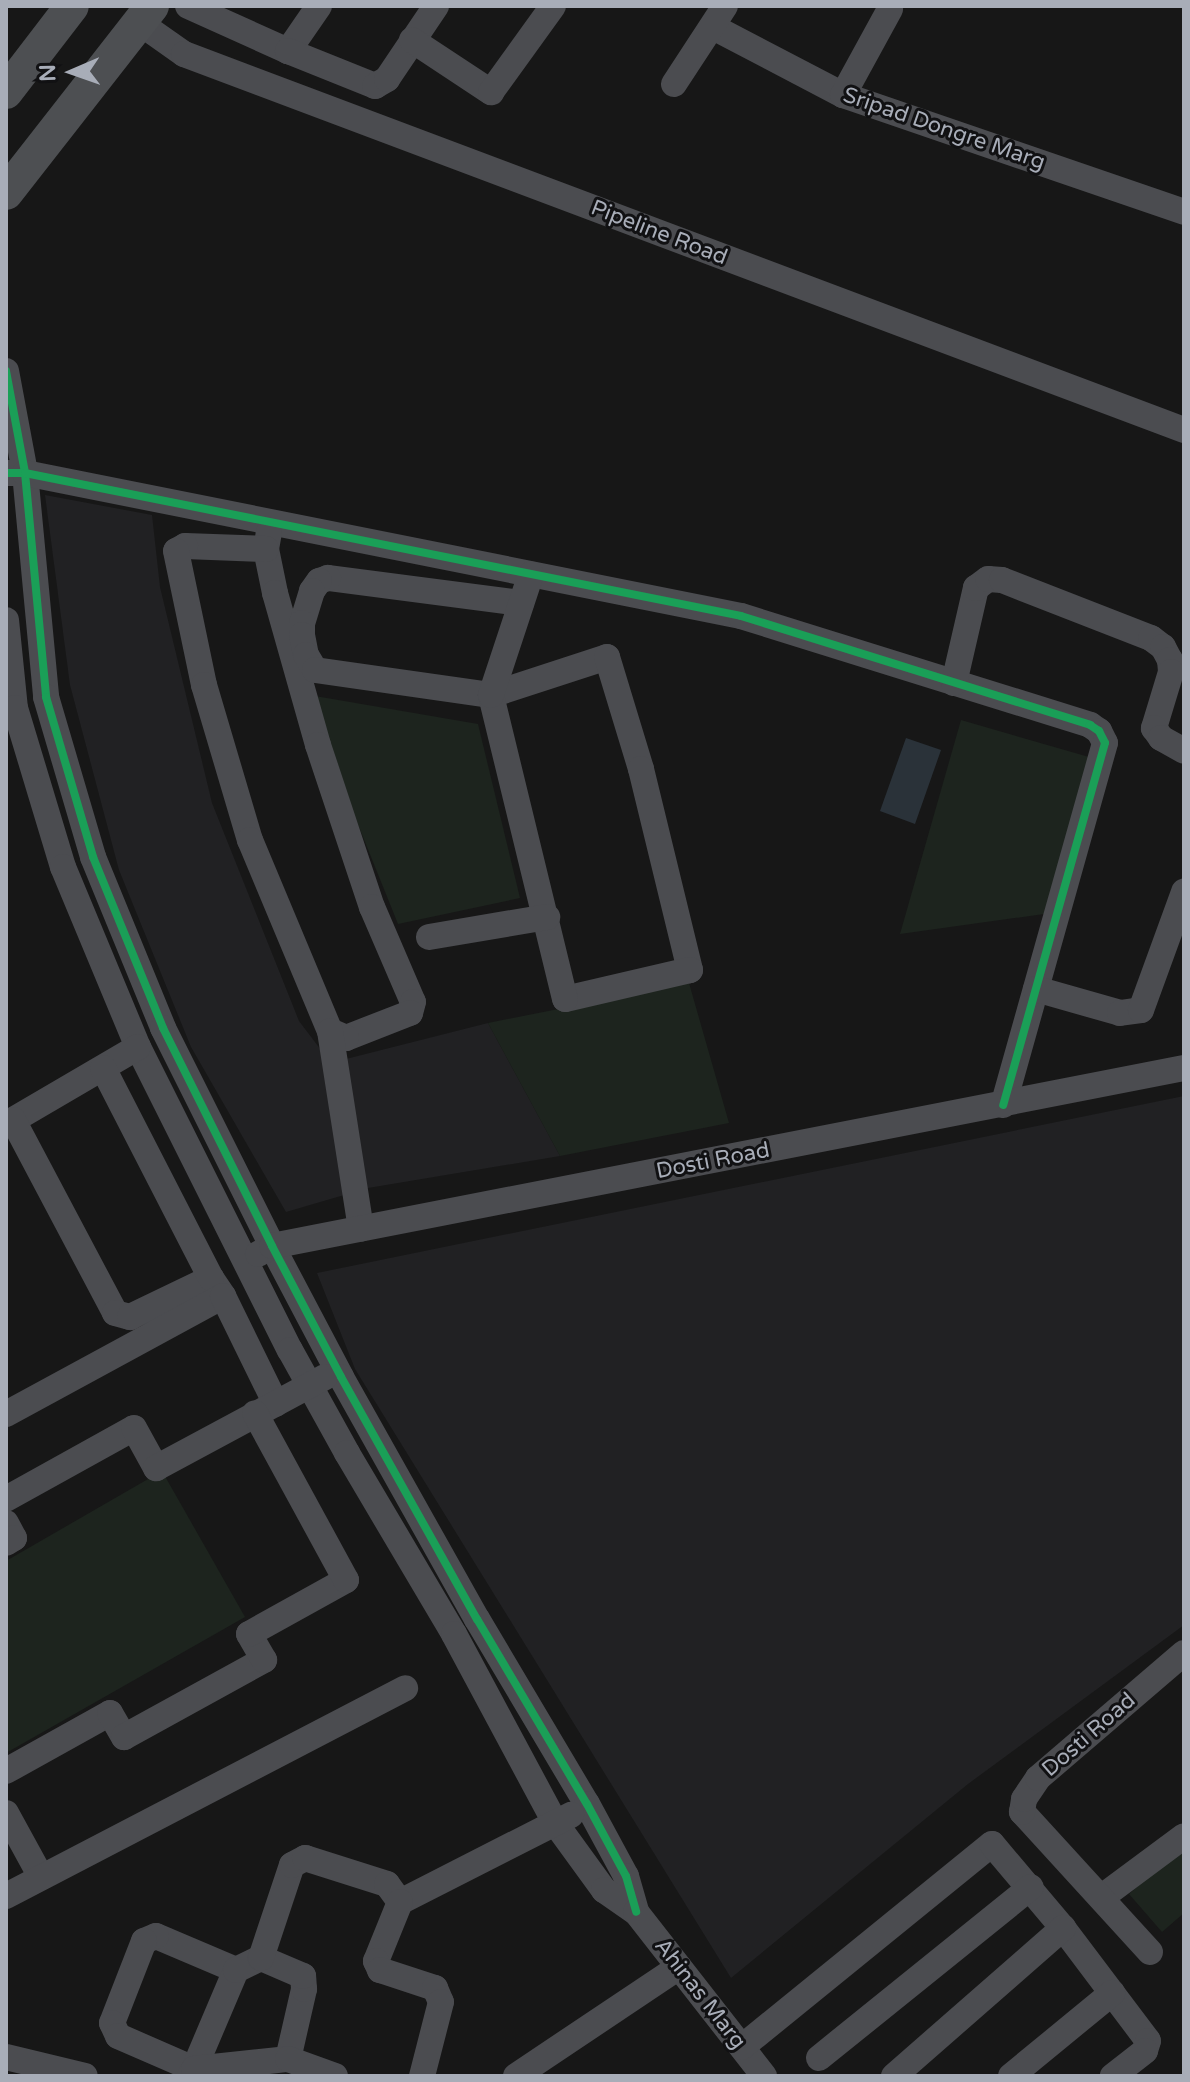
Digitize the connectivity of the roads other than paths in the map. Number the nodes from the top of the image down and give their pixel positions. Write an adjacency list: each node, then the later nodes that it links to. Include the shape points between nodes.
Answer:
1 (188, 6): 10 (street)
2 (319, 6): 10 (street)
3 (436, 6): 9 (street)
4 (553, 6): 9 (street, via 491,92)
5 (70, 9): 12 (main road)
6 (890, 9): 13 (street)
7 (719, 16): 11 (street, Sripad Dongre Marg); 13 (street, Sripad Dongre Marg)
8 (141, 21): 14 (main road); 17 (street, Pipeline Road, via 184,54)
9 (412, 40): 10 (street, via 387,79 375,86)
10 (288, 51)
11 (674, 84)
12 (6, 92)
13 (843, 95): 15 (street, Sripad Dongre Marg)
14 (6, 193)
15 (1184, 212)
16 (6, 371): 18 (street)
17 (1184, 430)
18 (16, 473): 19 (street); 37 (street, via 46,697 93,857 163,1028)
19 (270, 522): 20 (street); 21 (street)
20 (266, 549): 31 (street, via 318,745 372,907 413,1002 410,1013 346,1038); 31 (street, via 185,546 176,551 204,685 250,840)
21 (531, 574): 22 (street); 24 (street, via 741,616)
22 (521, 603): 25 (street); 25 (street, via 328,578 319,581 306,608 302,635 315,670)
23 (6, 620): 32 (street, via 15,708 63,867)
24 (954, 683): 26 (street, via 976,588 988,579 1002,580 1163,647 1171,672 1154,728); 30 (street, via 1090,725 1105,743)
25 (491, 695): 28 (street); 28 (street, via 607,657 641,769 690,970 565,999)
26 (1184, 751)
27 (1184, 892): 30 (street, via 1141,1010 1120,1013)
28 (547, 917): 29 (street)
29 (429, 937)
30 (1036, 989): 35 (street)
31 (330, 1031): 36 (street)
32 (138, 1047): 33 (street); 38 (street)
33 (103, 1068): 39 (street); 39 (street, via 13,1120 115,1313 130,1317)
34 (1184, 1068): 35 (street, Dosti Road)
35 (1003, 1105): 36 (street, Dosti Road)
36 (361, 1229): 37 (street, Dosti Road)
37 (272, 1246): 38 (street, Dosti Road); 40 (street)
38 (245, 1262): 41 (street)
39 (217, 1287): 42 (street); 43 (street)
40 (336, 1369): 41 (street); 47 (street)
41 (310, 1386): 42 (street); 48 (street)
42 (266, 1409): 44 (street, via 156,1468 134,1428); 51 (street, via 346,1580 249,1634 264,1660 124,1737 110,1713)
43 (6, 1414)
44 (6, 1499)
45 (6, 1523): 46 (street, via 14,1538)
46 (6, 1543)
47 (477, 1619): 48 (street); 52 (street)
48 (454, 1634): 54 (street)
49 (1184, 1653): 59 (street, Dosti Road, via 1038,1778 1024,1799 1022,1812)
50 (405, 1688): 56 (street)
51 (6, 1771)
52 (587, 1804): 54 (street); 61 (street, via 626,1876)
53 (6, 1813): 56 (street)
54 (556, 1824): 60 (street); 61 (street, via 604,1890)
55 (1184, 1836): 59 (street)
56 (41, 1877): 58 (street)
57 (1031, 1887): 62 (street); 68 (street, via 992,1844); 70 (street)
58 (6, 1896)
59 (1102, 1897): 63 (street, Dosti Road)
60 (400, 1902): 64 (street, via 387,1884 305,1858 292,1865); 76 (street, via 376,1961 380,1970 435,1988 441,2002)
61 (636, 1912): 65 (street, Ahinas Marg)
62 (1063, 1928): 67 (street); 78 (street)
63 (1150, 1952)
64 (261, 1958): 66 (street); 71 (street, via 303,1976)
65 (679, 1967): 68 (street, Ahinas Marg); 73 (street)
66 (236, 1970): 72 (street); 72 (street, via 156,1936 144,1941 112,2023 118,2036)
67 (1112, 1993): 79 (street); 80 (street, via 1148,2041 1145,2051)
68 (742, 2047): 77 (street, Ahinas Marg)
69 (6, 2057): 74 (street)
70 (819, 2058)
71 (288, 2059): 72 (street); 75 (street)
72 (192, 2072)
73 (524, 2074)
74 (85, 2076)
75 (335, 2076)
76 (422, 2076)
77 (764, 2076)
78 (894, 2076)
79 (1011, 2076)
80 (1113, 2076)

